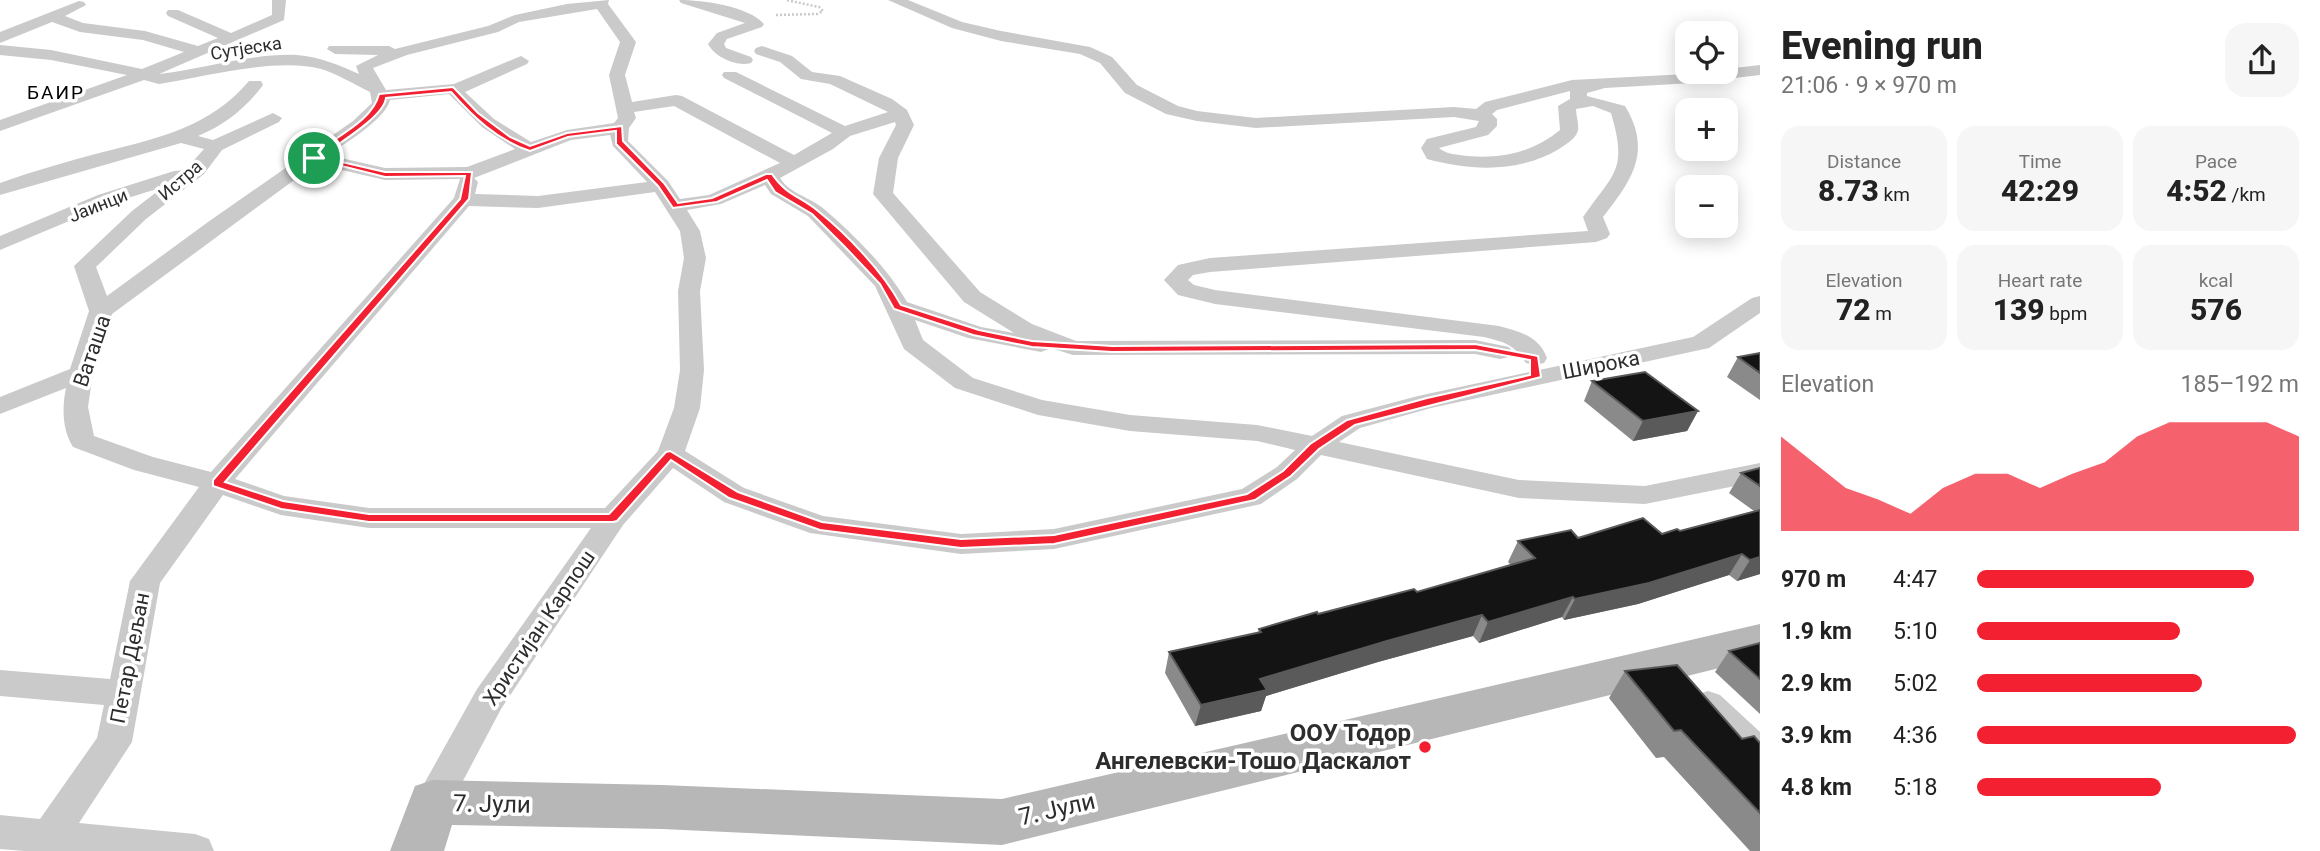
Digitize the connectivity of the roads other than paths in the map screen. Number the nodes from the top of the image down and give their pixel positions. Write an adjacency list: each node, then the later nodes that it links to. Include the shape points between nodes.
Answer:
1 (279, 0): 9 (street, via 279,17)
2 (686, 0): 15 (street, via 757,24 722,36 716,44 720,51)
3 (895, 0): 25 (street, via 957,25 1084,50 1106,60 1131,89 1172,110 1197,116 1256,123)
4 (602, 2): 13 (street, via 516,19); 23 (street, via 628,42 617,75)
5 (79, 5): 7 (street)
6 (173, 13): 9 (street)
7 (51, 16): 8 (street); 12 (street, via 80,27 145,36)
8 (0, 38)
9 (232, 39): 12 (street)
10 (335, 49): 13 (street)
11 (0, 50): 17 (street, via 51,55)
12 (200, 52): 17 (street)
13 (401, 52): 21 (street, via 364,66)
14 (521, 61): 20 (street)
15 (746, 62): 24 (street, via 786,59 807,76 834,80); 29 (street)
16 (1760, 70): 18 (street)
17 (142, 76): 21 (street, Сутјеска, via 159,79 298,60 326,65); 27 (street)
18 (1604, 83): 22 (street, via 1578,90); 25 (street, via 1572,85 1491,106)
19 (255, 85): 30 (street, Истра, via 245,100 225,115)
20 (454, 90): 21 (street); 32 (street, via 475,115)
21 (379, 92): 33 (street, Ваташа, via 381,104)
22 (1579, 100): 25 (street, via 1567,106 1569,132 1556,146 1500,161 1450,160 1434,155 1433,143 1489,126); 46 (street, via 1602,102 1619,110 1630,155 1629,172 1593,217 1601,234 1210,265 1186,270 1175,280 1186,290 1215,297 1485,330 1523,341 1534,351)
23 (626, 108): 28 (street, via 627,118); 34 (street, via 676,100)
24 (901, 114): 29 (street); 45 (street, via 905,125 883,174 883,194 972,297 1024,328)
25 (1480, 114)
26 (273, 118): 31 (street)
27 (0, 126)
28 (620, 128): 32 (street, via 567,135); 37 (street, Христијан Карпош, via 619,142)
29 (844, 132): 34 (street)
30 (181, 137): 31 (street, Истра); 39 (street, Јаинци)
31 (215, 146): 35 (street, Истра)
32 (530, 149): 38 (street)
33 (314, 158): 38 (street); 44 (street, Ваташа)
34 (793, 162): 36 (street)
35 (197, 170): 41 (street, Јаинци, via 105,199); 44 (street, Истра, via 139,215 85,266)
36 (769, 176): 40 (street, via 714,200); 43 (street, via 778,190 815,212 848,245 885,283)
37 (661, 184): 38 (street, via 572,200 498,204); 40 (street, Христијан Карпош)
38 (467, 186): 52 (street, Петар Дељан)
39 (0, 188)
40 (676, 206): 50 (street, Христијан Карпош, via 690,231 695,258 689,291 692,370 687,408)
41 (0, 244)
42 (1760, 303): 46 (street, Широка, via 1701,343 1622,361)
43 (898, 307): 45 (street, via 976,333); 49 (street, via 912,344 964,383 1038,407 1130,423 1257,433)
44 (101, 311): 47 (street, Ваташа)
45 (1073, 348): 46 (street, via 1475,347)
46 (1535, 368): 49 (street, Широка, via 1351,422)
47 (81, 373): 48 (street); 52 (street, Ваташа, via 75,407 82,441 144,464)
48 (0, 406)
49 (1314, 447): 50 (street, Широка, via 1287,473 1251,497 1054,539 961,544 820,526 734,495); 51 (street, via 1519,489 1646,495)
50 (670, 454): 53 (street, Христијан Карпош)
51 (1760, 472)
52 (217, 483): 53 (street, Ваташа, via 281,505 369,518); 57 (street, Петар Дељан, via 145,582)
53 (613, 518): 59 (street, Христијан Карпош, via 489,699)
54 (1760, 641): 55 (street, 7. Јули)
55 (1665, 665): 58 (street); 59 (street, 7. Јули, via 1002,822)
56 (0, 683): 57 (street)
57 (123, 693): 61 (street, Петар Дељан, via 114,741)
58 (1760, 754)
59 (433, 802): 63 (street, Христијан Карпош)
60 (0, 832): 61 (street)
61 (50, 835): 62 (street)
62 (195, 851)
63 (417, 851)

